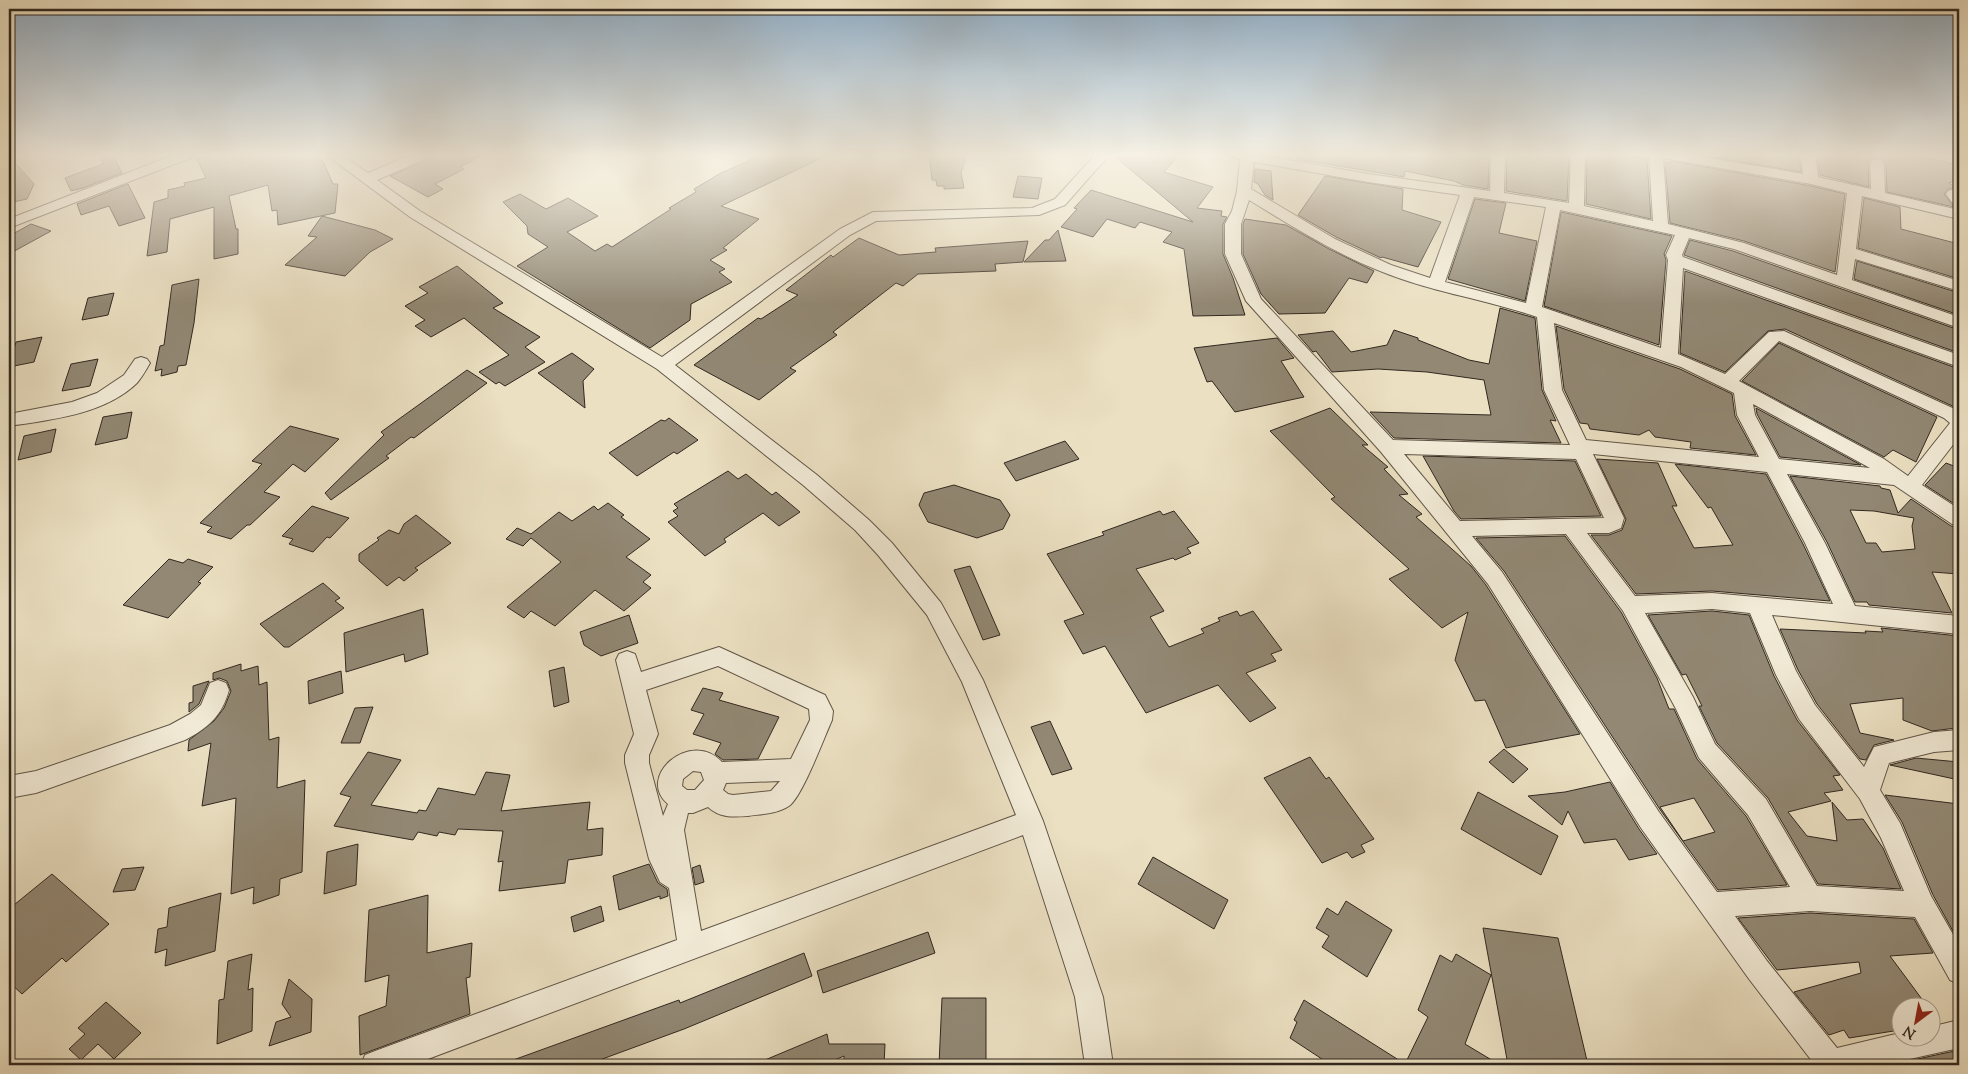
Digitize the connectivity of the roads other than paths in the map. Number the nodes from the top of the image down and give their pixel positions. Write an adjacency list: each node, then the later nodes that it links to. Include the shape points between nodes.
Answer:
1 (27, 204): 14 (street)
2 (60, 204): 16 (street)
3 (402, 204): 29 (street)
4 (1054, 204): 29 (street, via 1034,212 873,217 845,232)
5 (1240, 204): 32 (street, via 1233,224 1232,254 1254,301)
6 (1266, 204): 22 (street, via 1330,242 1385,268)
7 (1464, 204): 22 (street)
8 (1554, 204): 13 (street); 24 (street)
9 (1576, 204): 13 (street)
10 (1659, 204): 17 (street)
11 (1853, 204): 19 (street)
12 (1919, 204): 15 (street)
13 (1576, 209): 17 (street)
14 (9, 211)
15 (1959, 214)
16 (9, 224)
17 (1661, 227): 18 (street)
18 (1684, 232): 20 (street, via 1674,255); 21 (street, via 1739,246)
19 (1848, 252): 21 (street); 23 (street)
20 (1676, 260): 26 (street); 27 (street)
21 (1844, 283): 25 (street)
22 (1436, 285): 24 (street)
23 (1959, 286)
24 (1539, 312): 26 (street); 33 (street, via 1552,390)
25 (1959, 323)
26 (1670, 356): 30 (street)
27 (1959, 360)
28 (141, 363): 31 (street, via 131,379 101,398 77,407)
29 (663, 365): 52 (street, via 862,525 934,609 972,680)
30 (1734, 386): 34 (street); 35 (street, via 1877,464); 35 (street, via 1778,335 1956,418 1959,424)
31 (9, 420)
32 (1388, 447): 33 (street); 38 (street)
33 (1580, 449): 34 (street); 37 (street, via 1614,523)
34 (1771, 464): 35 (street); 41 (street, via 1815,543)
35 (1904, 483): 36 (street)
36 (1959, 519)
37 (1571, 526): 38 (street); 39 (street)
38 (1455, 528): 55 (street, via 1495,578 1650,820)
39 (1630, 605): 40 (street, via 1712,601); 54 (street, via 1708,751 1757,807)
40 (1757, 605): 41 (street); 50 (street, via 1787,676 1807,712)
41 (1848, 614): 42 (street)
42 (1959, 625)
43 (627, 660): 44 (street)
44 (634, 684): 47 (street, via 720,656 817,702 822,711 821,720); 53 (street, via 646,734 637,754 637,763 660,859 669,873)
45 (218, 690): 49 (street, via 215,704 208,714 177,733 36,782)
46 (1959, 740): 50 (street, via 1934,742 1882,754)
47 (798, 769): 48 (street); 48 (street, via 789,788 781,798 772,802 723,805)
48 (712, 783): 51 (street, via 696,801); 51 (street, via 713,767 702,760 679,766 669,785 675,797)
49 (9, 787)
50 (1868, 791): 56 (street, via 1891,831)
51 (681, 800): 53 (street, via 672,830)
52 (1031, 821): 57 (street); 62 (street, via 1089,997)
53 (681, 882): 57 (street)
54 (1810, 898): 55 (street); 56 (street)
55 (1712, 905): 60 (street)
56 (1922, 905): 58 (street)
57 (691, 947): 61 (street)
58 (1959, 971)
59 (1959, 1034): 60 (street)
60 (1832, 1064)
61 (375, 1065)
62 (1099, 1065)

